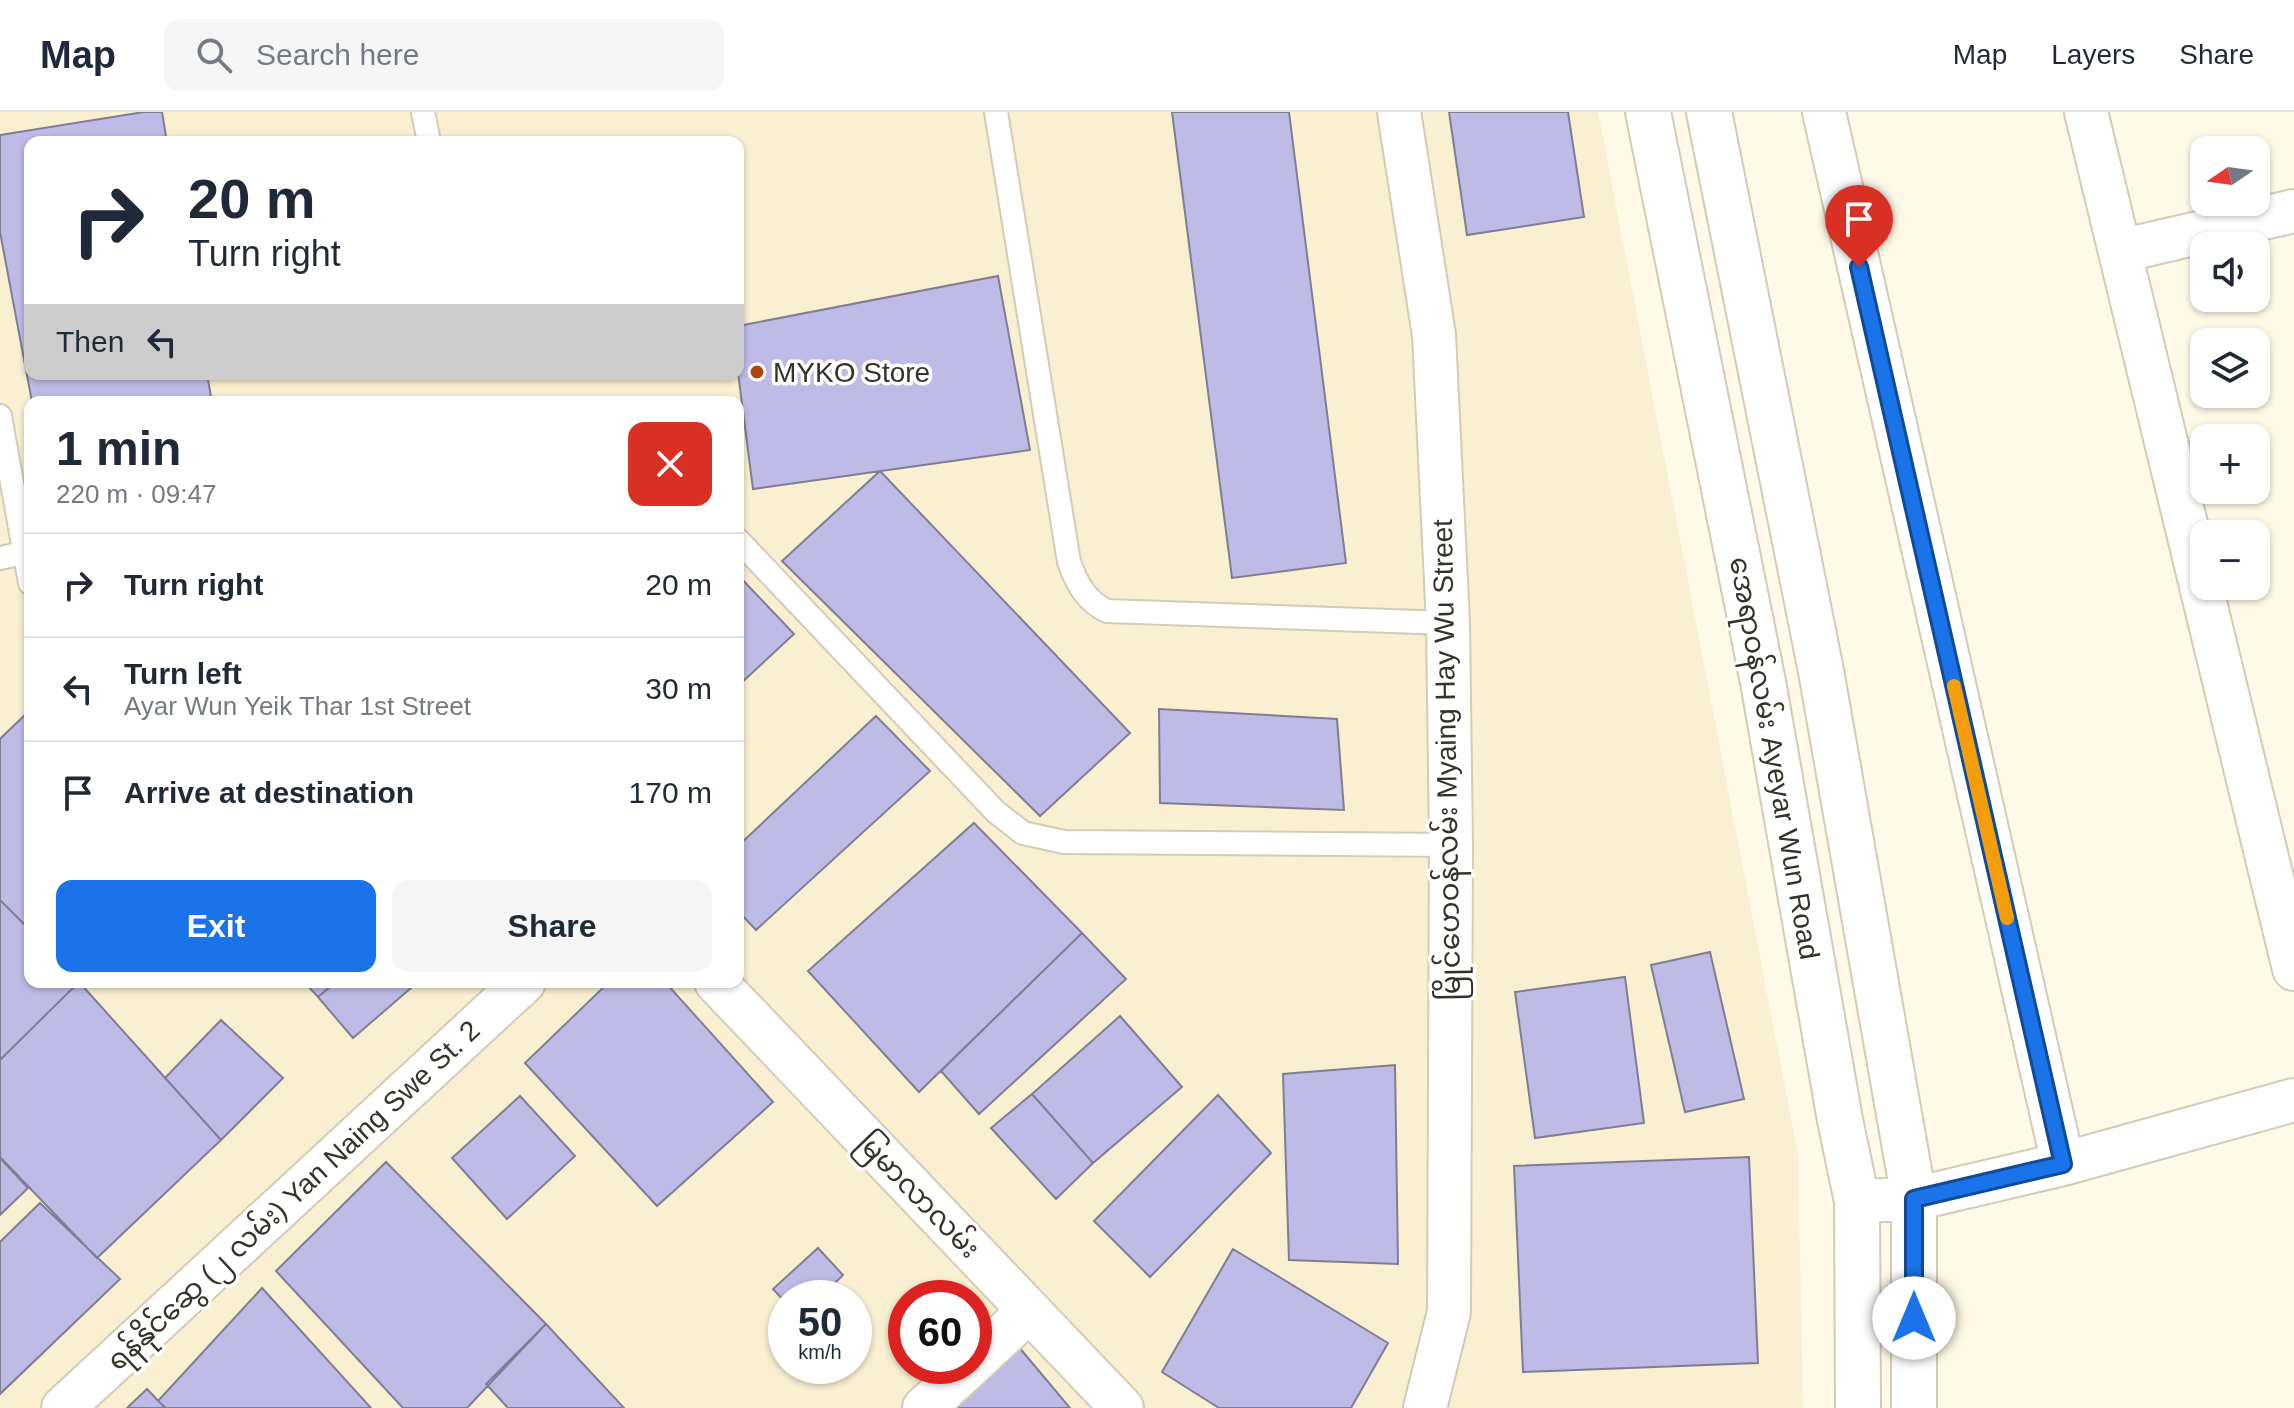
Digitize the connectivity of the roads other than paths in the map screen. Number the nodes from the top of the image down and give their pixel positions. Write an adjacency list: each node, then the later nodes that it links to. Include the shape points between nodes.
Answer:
1 (423, 112): 8 (lane)
2 (996, 112): 15 (lane, via 1069,562 1083,593 1107,611)
3 (1399, 112): 15 (street, မြိုင်ဟေဝန်လမ်း Myaing Hay Wu Street, via 1434,335)
4 (1648, 112): 23 (main road, အေရာဝန်လမ်း Ayeyar Wun Road, via 1763,682)
5 (1709, 112): 22 (main road, အေရာဝန်လမ်း Ayeyar Wun Road, via 1821,671)
6 (1824, 112): 21 (street)
7 (2086, 112): 10 (street)
8 (428, 136)
9 (2294, 211): 10 (street)
10 (2120, 251): 17 (street)
11 (0, 416): 13 (lane)
12 (744, 546): 16 (lane, via 996,812 1023,833 1064,842)
13 (24, 553): 14 (lane)
14 (0, 558)
15 (1448, 623): 16 (street, မြိုင်ဟေဝန်လမ်း Myaing Hay Wu Street)
16 (1451, 845): 30 (street, မြိုင်ဟေဝန်လမ်း Myaing Hay Wu Street, via 1449,1312)
17 (2294, 969)
18 (518, 988): 27 (street, ရန်နိုင်ဆွေ (၂ လမ်း) Yan Naing Swe St. 2)
19 (722, 988): 24 (street, မြမာလာလမ်း)
20 (2294, 1100): 21 (street)
21 (2063, 1164): 22 (street)
22 (1914, 1199): 23 (street); 32 (main road, အေရာဝန်လမ်း Ayeyar Wun Road)
23 (1857, 1201): 31 (main road, အေရာဝန်လမ်း Ayeyar Wun Road)
24 (1029, 1311): 25 (street); 29 (street, မြမာလာလမ်း)
25 (992, 1345)
26 (950, 1384): 28 (street)
27 (63, 1408)
28 (924, 1408)
29 (1122, 1408)
30 (1425, 1408)
31 (1858, 1408)
32 (1914, 1408)

